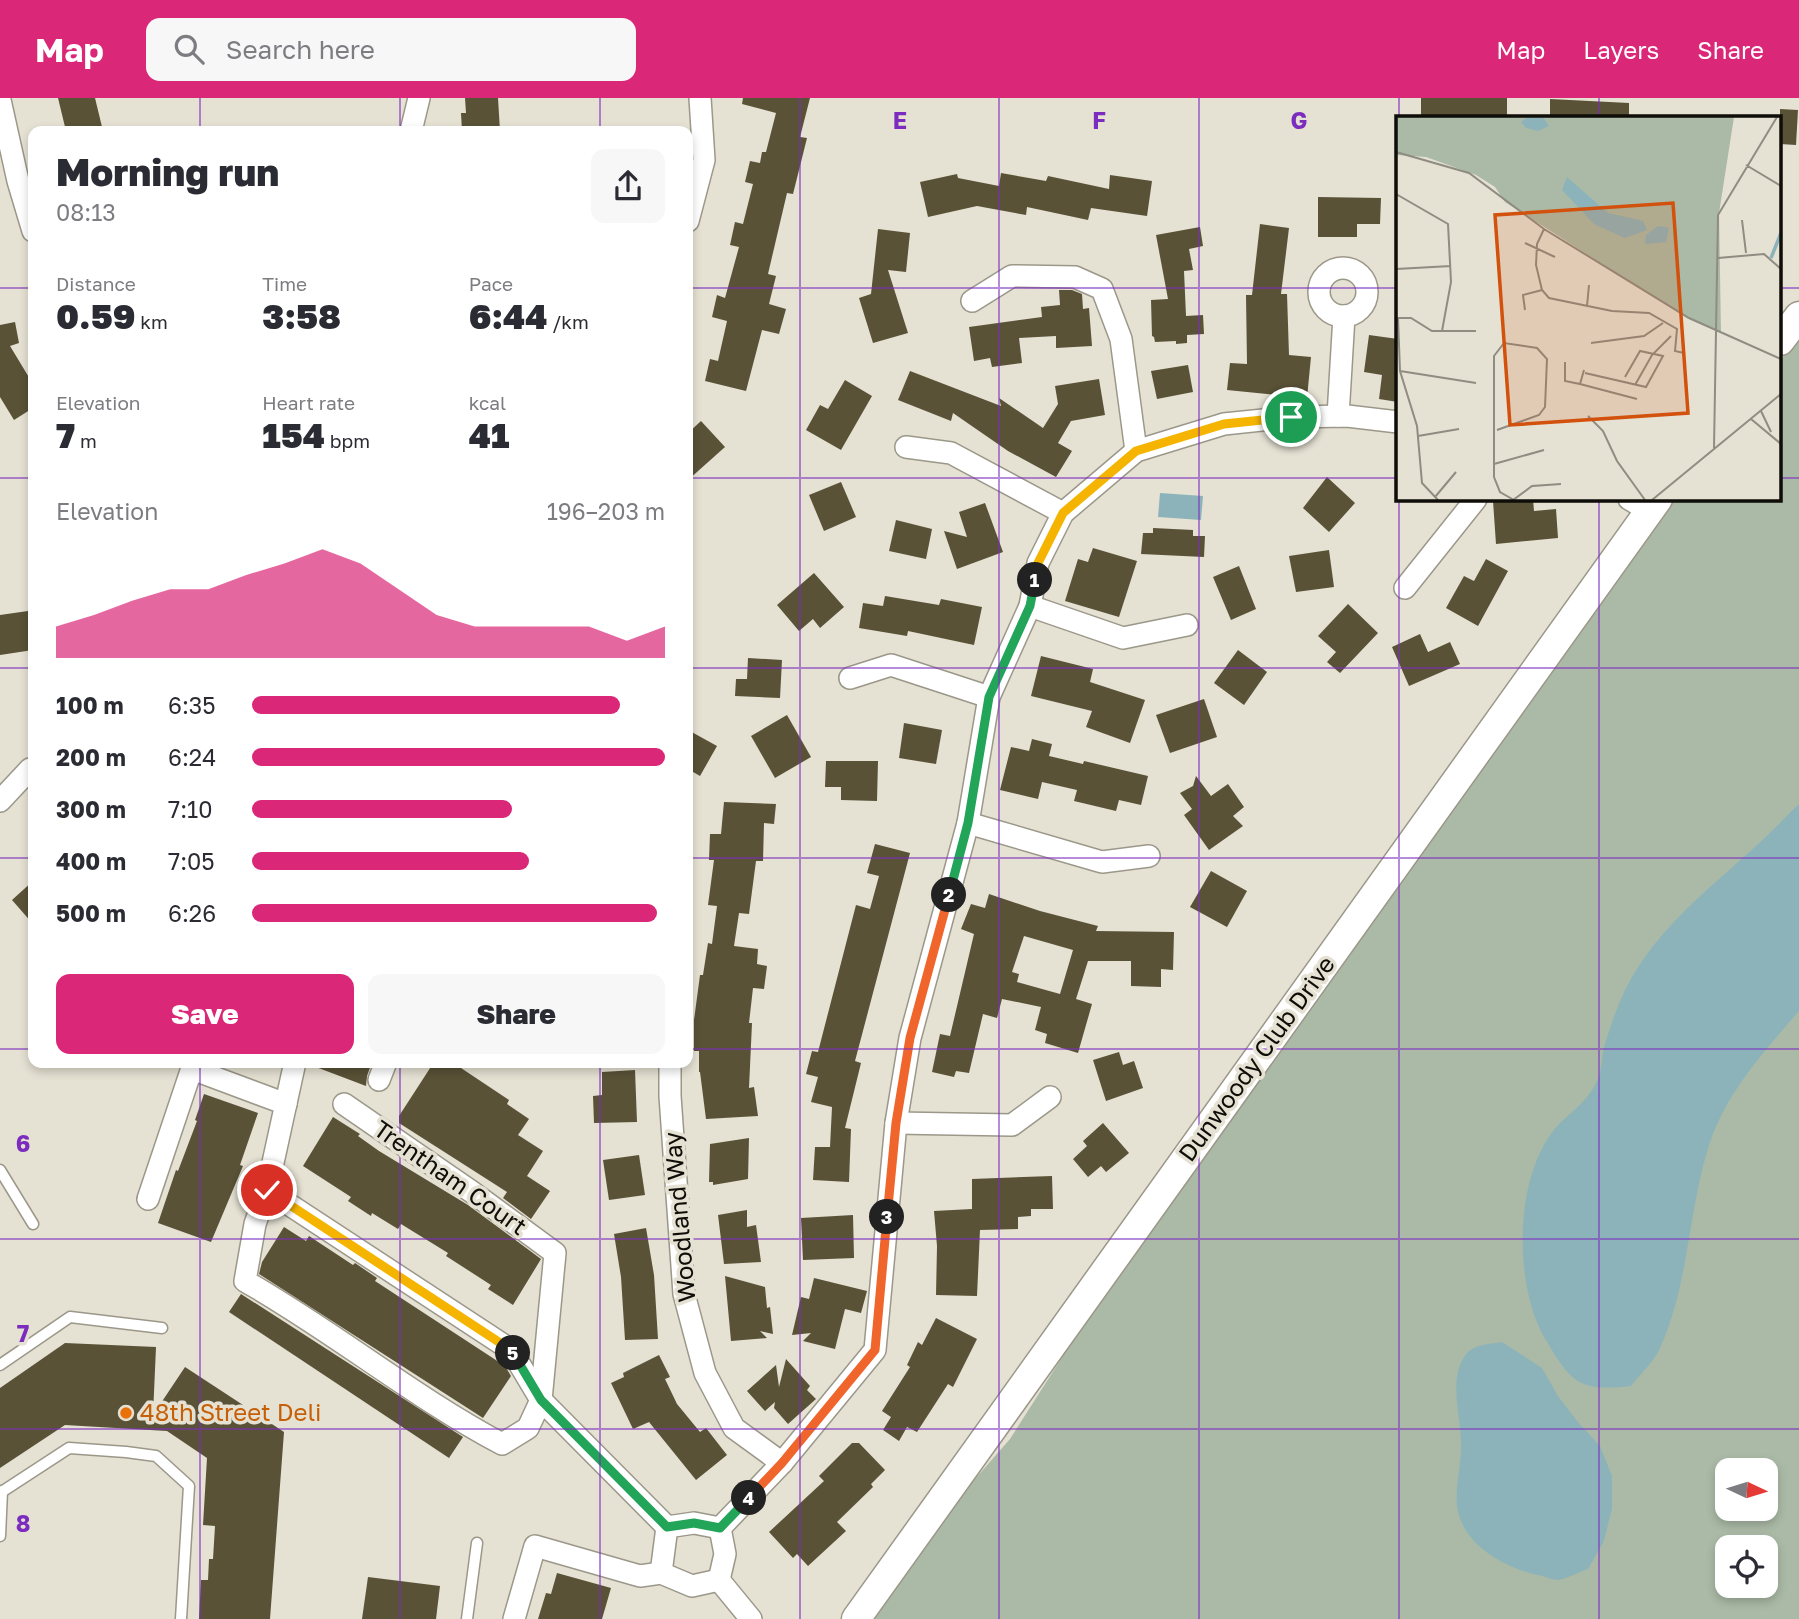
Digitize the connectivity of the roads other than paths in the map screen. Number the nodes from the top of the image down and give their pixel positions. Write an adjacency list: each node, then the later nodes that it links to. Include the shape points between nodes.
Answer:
1 (419, 98): 4 (street)
2 (700, 98): 5 (street, via 704,160)
3 (0, 100): 6 (street)
4 (412, 126)
5 (693, 202)
6 (28, 214)
7 (972, 301): 14 (street, via 1012,276 1075,277 1102,289 1121,339)
8 (1344, 316): 11 (street)
9 (1799, 316): 10 (street)
10 (1782, 338)
11 (1338, 416): 12 (street); 14 (street, via 1224,424)
12 (1396, 422)
13 (906, 447): 17 (street, via 951,453)
14 (1136, 451): 17 (street)
15 (1474, 500): 18 (street)
16 (1645, 503): 54 (street, Dunwoody Club Drive)
17 (1063, 513): 19 (street, via 1038,563)
18 (1405, 588)
19 (1030, 606): 20 (street, via 1123,638); 22 (street)
20 (1187, 625)
21 (850, 678): 22 (street, via 891,665)
22 (989, 697): 25 (street)
23 (28, 771): 24 (street)
24 (0, 801)
25 (968, 823): 26 (street, via 1102,862); 34 (street, via 910,1038)
26 (1149, 856)
27 (192, 1068): 37 (street)
28 (198, 1068): 32 (street)
29 (294, 1068): 32 (street)
30 (670, 1068): 42 (street, Woodland Way, via 684,1294 705,1373 734,1428)
31 (1050, 1097): 34 (street, via 1012,1125)
32 (286, 1104): 36 (street)
33 (344, 1104): 41 (street, Trentham Court, via 555,1253)
34 (896, 1123): 42 (street, via 875,1350)
35 (0, 1170): 38 (lane)
36 (267, 1190): 41 (street, via 511,1350); 41 (street, via 255,1224 245,1281 457,1420 502,1444 528,1428)
37 (148, 1199)
38 (33, 1224)
39 (162, 1328): 40 (lane, via 70,1317)
40 (0, 1365)
41 (541, 1400): 44 (street)
42 (782, 1463): 45 (street)
43 (1, 1492): 46 (lane); 50 (lane, via 69,1448 156,1457 189,1486)
44 (667, 1527): 45 (street, via 694,1523); 48 (street)
45 (720, 1528): 49 (street, via 726,1554)
46 (0, 1536)
47 (477, 1544): 51 (lane)
48 (661, 1573): 49 (street, via 692,1586); 52 (street, via 640,1576 535,1546)
49 (719, 1580): 53 (street)
50 (181, 1619)
51 (467, 1619)
52 (514, 1619)
53 (751, 1619)
54 (856, 1619)

